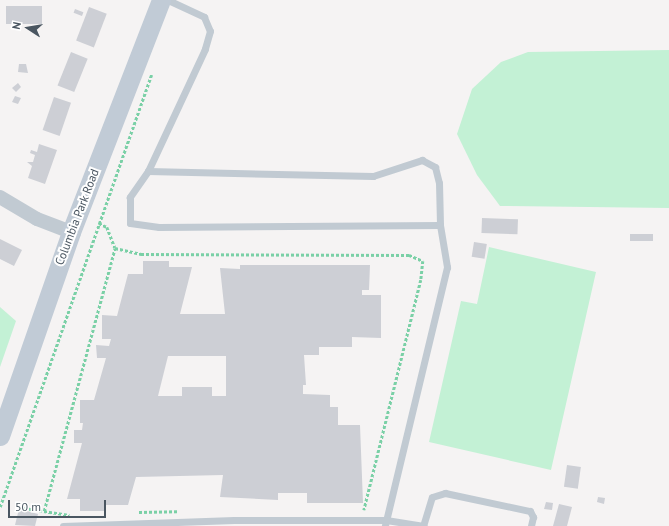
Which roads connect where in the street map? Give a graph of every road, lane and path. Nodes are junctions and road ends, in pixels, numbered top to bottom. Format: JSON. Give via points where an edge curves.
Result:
{"nodes":[{"id":1,"x":161,"y":0,"type":"edge"},
{"id":2,"x":168,"y":0,"type":"edge"},
{"id":3,"x":152,"y":69,"type":"dead end"},
{"id":4,"x":148,"y":171,"type":"junction"},
{"id":5,"x":0,"y":197,"type":"edge"},
{"id":6,"x":99,"y":223,"type":"junction"},
{"id":7,"x":440,"y":225,"type":"junction"},
{"id":8,"x":71,"y":232,"type":"junction"},
{"id":9,"x":115,"y":248,"type":"junction"},
{"id":10,"x":0,"y":436,"type":"edge"},
{"id":11,"x":0,"y":507,"type":"edge"},
{"id":12,"x":24,"y":508,"type":"dead end"},
{"id":13,"x":44,"y":511,"type":"junction"},
{"id":14,"x":183,"y":511,"type":"dead end"},
{"id":15,"x":137,"y":512,"type":"dead end"},
{"id":16,"x":361,"y":513,"type":"dead end"},
{"id":17,"x":75,"y":516,"type":"dead end"},
{"id":18,"x":251,"y":523,"type":"edge"},
{"id":19,"x":385,"y":523,"type":"edge"},
{"id":20,"x":63,"y":526,"type":"edge"},
{"id":21,"x":115,"y":526,"type":"edge"},
{"id":22,"x":424,"y":526,"type":"edge"},
{"id":23,"x":531,"y":526,"type":"edge"}],
"edges":[{"from":1,"to":8,"type":"street","name":"Columbia Park Road"},
{"from":2,"to":4,"type":"lane","via":[[204,17],[210,31],[206,49]]},
{"from":3,"to":6,"type":"path"},
{"from":4,"to":7,"type":"lane","via":[[373,176],[422,160],[435,167],[439,183]]},
{"from":4,"to":7,"type":"lane","via":[[130,197],[130,223],[159,227]]},
{"from":5,"to":8,"type":"street","via":[[30,215]]},
{"from":6,"to":9,"type":"path","via":[[107,228]]},
{"from":6,"to":11,"type":"path"},
{"from":7,"to":19,"type":"lane","via":[[446,267]]},
{"from":8,"to":10,"type":"street","name":"Columbia Park Road"},
{"from":9,"to":13,"type":"path"},
{"from":9,"to":16,"type":"path","via":[[141,254],[409,255],[423,261],[421,280],[366,509]]},
{"from":12,"to":13,"type":"path"},
{"from":13,"to":17,"type":"path"},
{"from":14,"to":15,"type":"path"},
{"from":18,"to":19,"type":"lane"},
{"from":18,"to":21,"type":"lane"},
{"from":19,"to":22,"type":"lane"},
{"from":20,"to":21,"type":"lane"},
{"from":22,"to":23,"type":"lane","via":[[432,497],[445,493],[530,511],[533,517]]}]}
